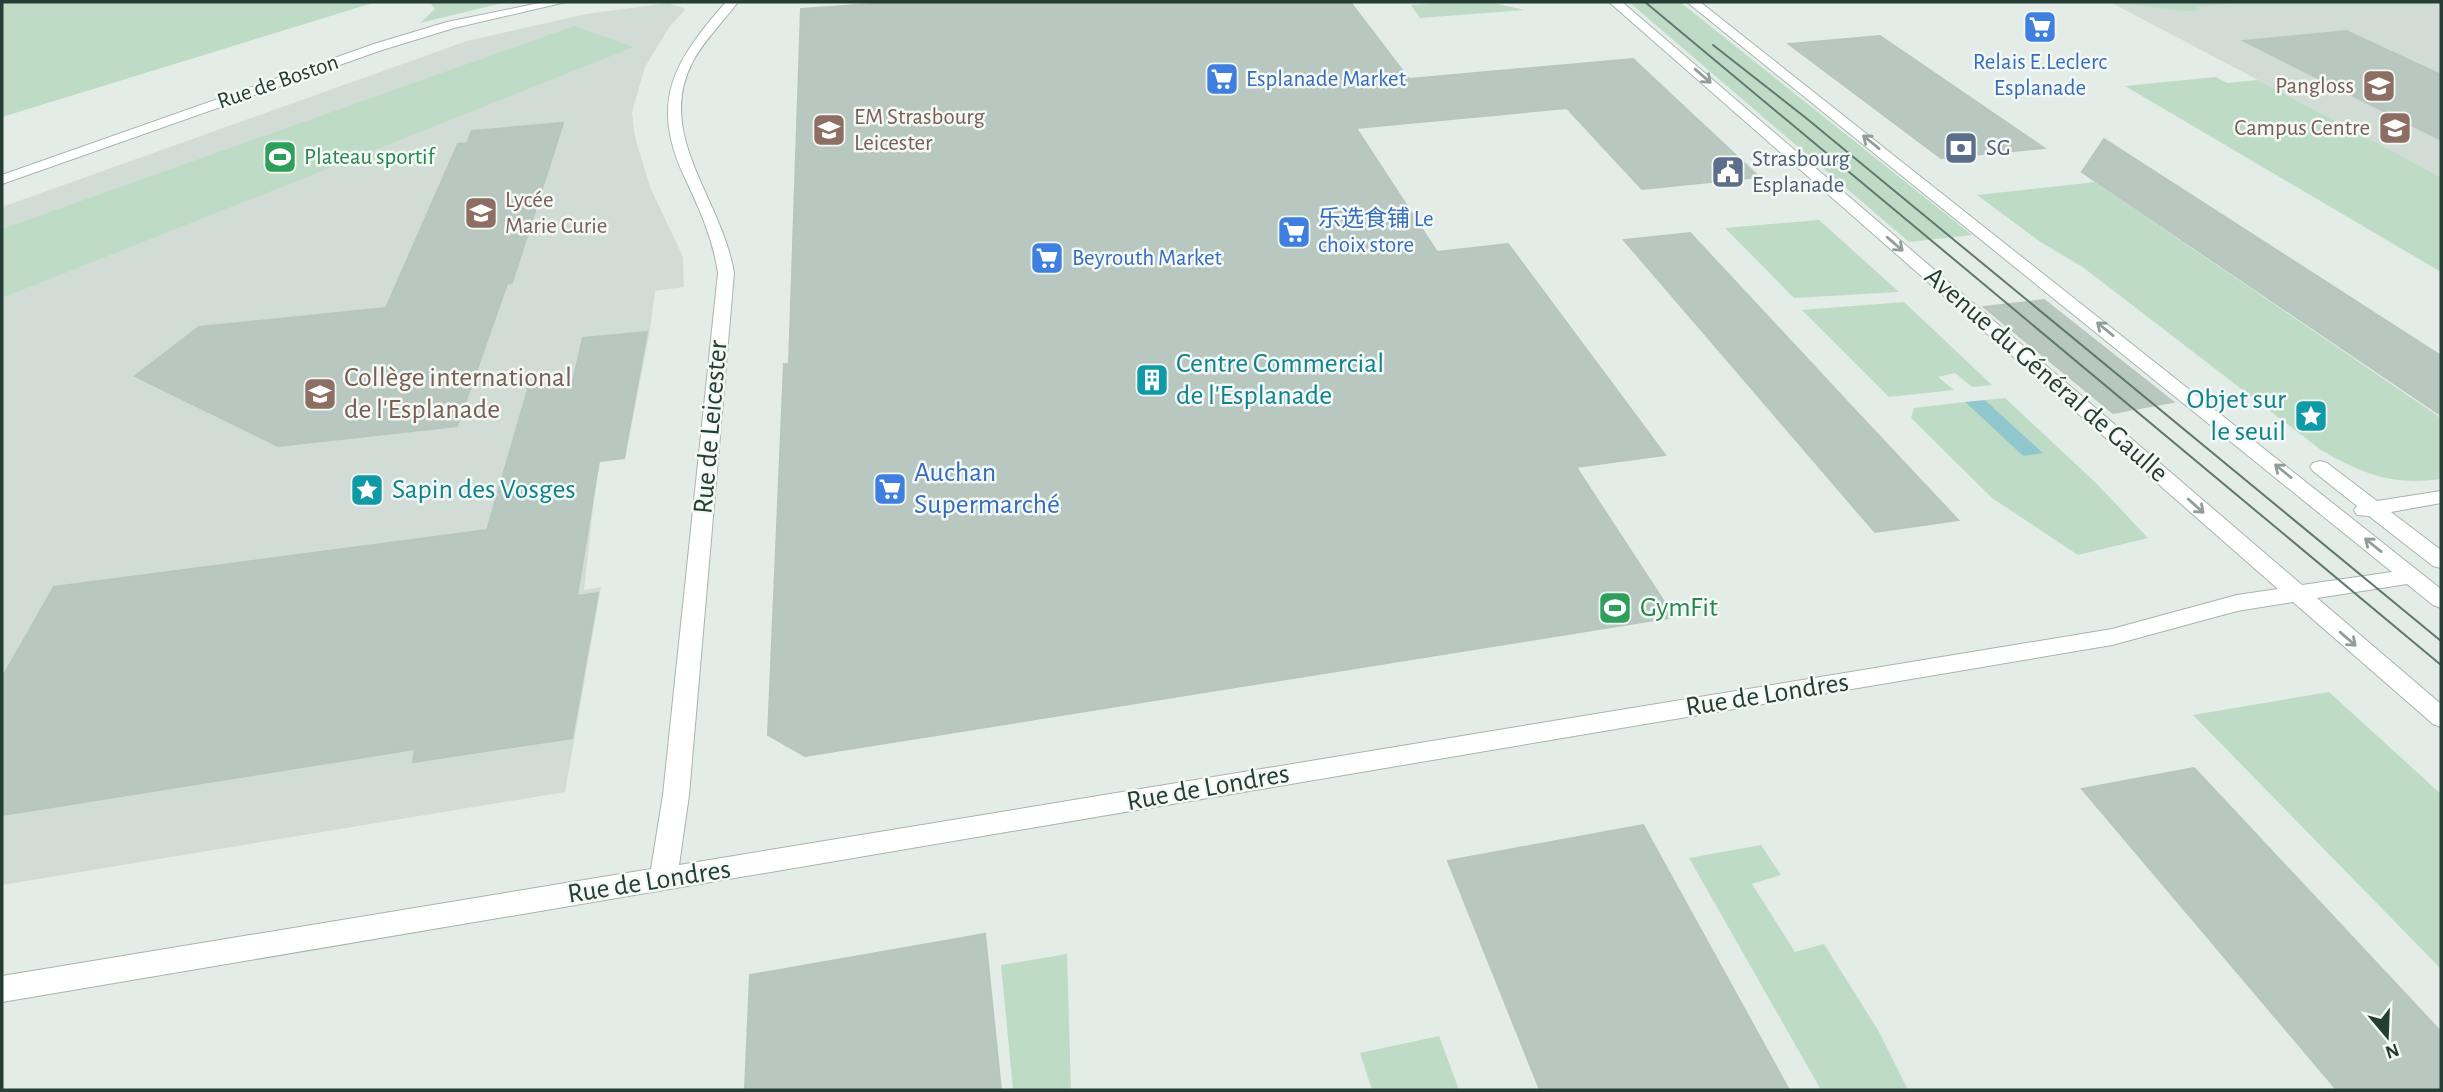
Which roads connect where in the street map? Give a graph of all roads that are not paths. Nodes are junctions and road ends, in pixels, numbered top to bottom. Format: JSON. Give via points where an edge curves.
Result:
{"nodes":[{"id":1,"x":559,"y":2,"type":"edge"},
{"id":2,"x":732,"y":2,"type":"edge"},
{"id":3,"x":1615,"y":2,"type":"edge"},
{"id":4,"x":1704,"y":6,"type":"edge"},
{"id":5,"x":2,"y":180,"type":"edge"},
{"id":6,"x":2320,"y":467,"type":"dead end"},
{"id":7,"x":2441,"y":497,"type":"edge"},
{"id":8,"x":2373,"y":508,"type":"junction"},
{"id":9,"x":2335,"y":514,"type":"junction"},
{"id":10,"x":2441,"y":561,"type":"edge"},
{"id":11,"x":2412,"y":576,"type":"junction"},
{"id":12,"x":2297,"y":594,"type":"junction"},
{"id":13,"x":2441,"y":600,"type":"edge"},
{"id":14,"x":2441,"y":718,"type":"edge"},
{"id":15,"x":663,"y":880,"type":"junction"},
{"id":16,"x":2,"y":989,"type":"edge"}],
"edges":[{"from":1,"to":5,"type":"street","name":"Rue de Boston","via":[[378,47]]},
{"from":2,"to":15,"type":"street","name":"Rue de Leicester","via":[[689,54],[673,100],[672,125],[678,148],[719,232],[726,273],[676,794]]},
{"from":3,"to":12,"type":"street","name":"Avenue du Général de Gaulle","one_way":true},
{"from":9,"to":4,"type":"street","one_way":true},
{"from":6,"to":8,"type":"street"},
{"from":7,"to":8,"type":"street"},
{"from":8,"to":9,"type":"street"},
{"from":8,"to":10,"type":"street"},
{"from":11,"to":9,"type":"street","one_way":true},
{"from":11,"to":12,"type":"street","name":"Rue de Londres"},
{"from":11,"to":13,"type":"street"},
{"from":12,"to":14,"type":"street","name":"Avenue du Général de Gaulle","one_way":true},
{"from":12,"to":15,"type":"street","name":"Rue de Londres","via":[[2237,603],[2112,637]]},
{"from":15,"to":16,"type":"street","name":"Rue de Londres"}]}
